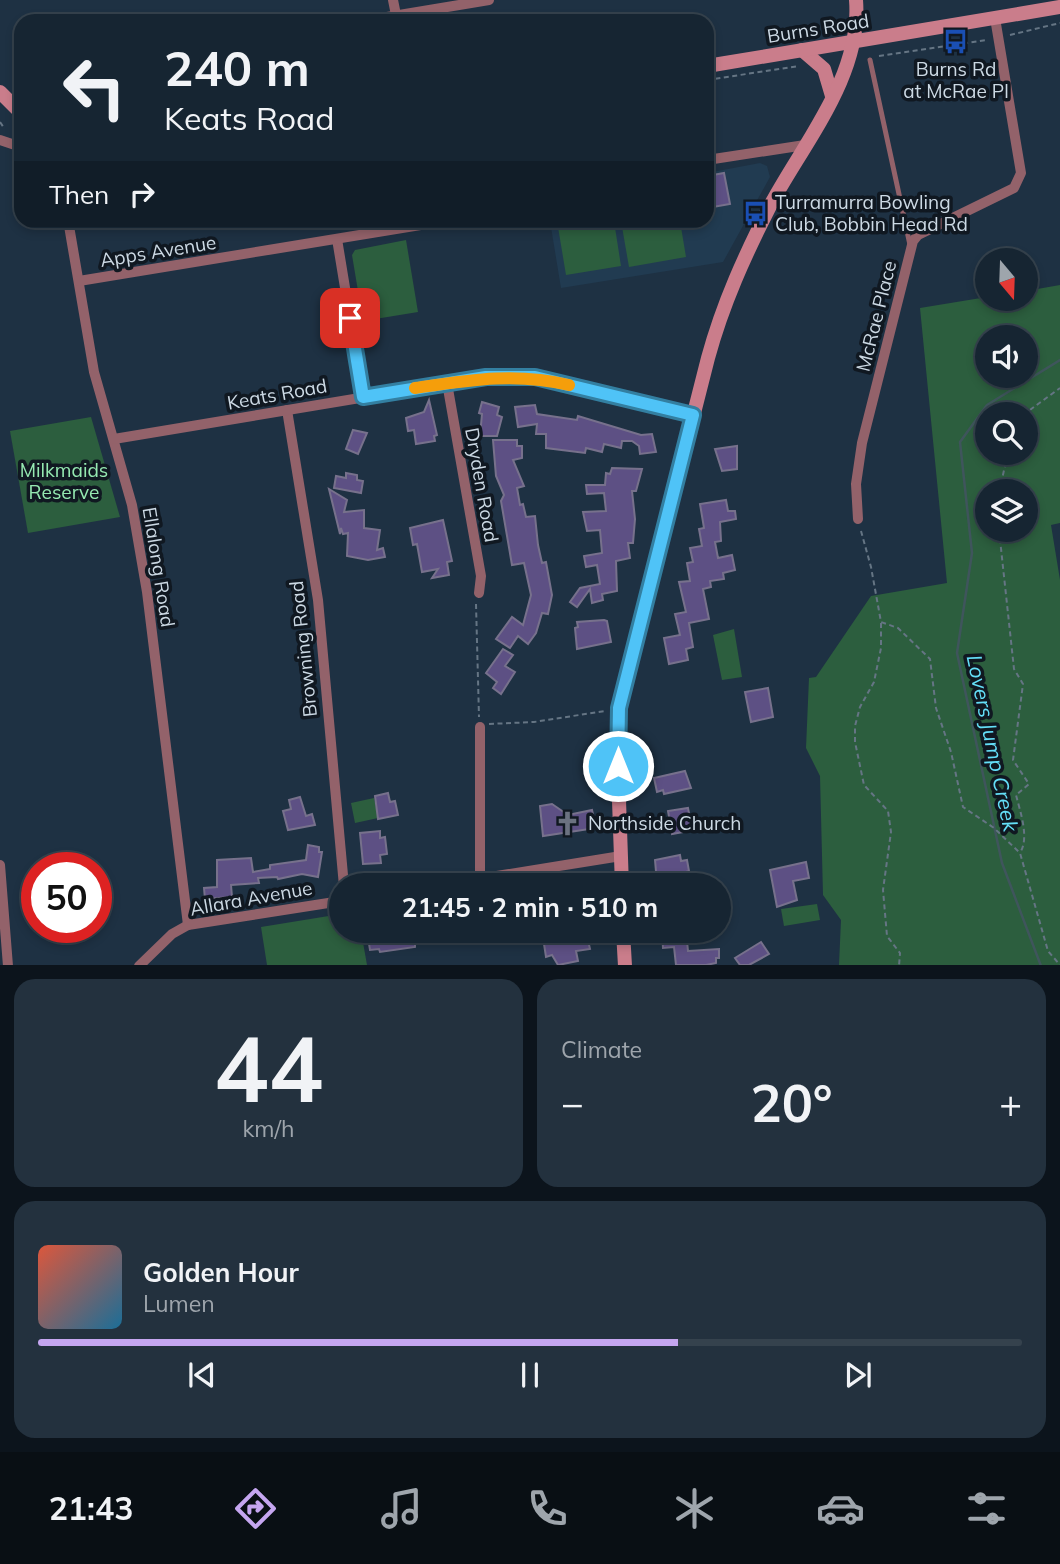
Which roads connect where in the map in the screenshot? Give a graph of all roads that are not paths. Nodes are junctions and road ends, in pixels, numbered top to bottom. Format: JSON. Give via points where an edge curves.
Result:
{"nodes":[{"id":1,"x":489,"y":0,"type":"edge"},
{"id":2,"x":856,"y":0,"type":"edge"},
{"id":3,"x":1060,"y":7,"type":"edge"},
{"id":4,"x":402,"y":14,"type":"edge"},
{"id":5,"x":995,"y":18,"type":"junction"},
{"id":6,"x":854,"y":41,"type":"junction"},
{"id":7,"x":802,"y":50,"type":"junction"},
{"id":8,"x":870,"y":60,"type":"road end"},
{"id":9,"x":714,"y":65,"type":"edge"},
{"id":10,"x":832,"y":96,"type":"junction"},
{"id":11,"x":805,"y":145,"type":"junction"},
{"id":12,"x":714,"y":159,"type":"edge"},
{"id":13,"x":69,"y":228,"type":"edge"},
{"id":14,"x":403,"y":228,"type":"edge"},
{"id":15,"x":337,"y":239,"type":"junction"},
{"id":16,"x":911,"y":248,"type":"junction"},
{"id":17,"x":79,"y":281,"type":"junction"},
{"id":18,"x":447,"y":383,"type":"junction"},
{"id":19,"x":363,"y":397,"type":"junction"},
{"id":20,"x":286,"y":410,"type":"junction"},
{"id":21,"x":693,"y":415,"type":"junction"},
{"id":22,"x":114,"y":439,"type":"junction"},
{"id":23,"x":858,"y":519,"type":"road end"},
{"id":24,"x":479,"y":593,"type":"road end"},
{"id":25,"x":480,"y":727,"type":"road end"},
{"id":26,"x":621,"y":856,"type":"junction"},
{"id":27,"x":0,"y":865,"type":"edge"},
{"id":28,"x":343,"y":873,"type":"edge"},
{"id":29,"x":480,"y":873,"type":"edge"},
{"id":30,"x":512,"y":873,"type":"edge"},
{"id":31,"x":622,"y":873,"type":"edge"},
{"id":32,"x":329,"y":903,"type":"edge"},
{"id":33,"x":188,"y":925,"type":"junction"},
{"id":34,"x":624,"y":943,"type":"edge"},
{"id":35,"x":8,"y":965,"type":"edge"},
{"id":36,"x":139,"y":965,"type":"edge"},
{"id":37,"x":625,"y":965,"type":"edge"}],
"edges":[{"from":1,"to":4,"type":"street"},
{"from":2,"to":6,"type":"main road"},
{"from":3,"to":5,"type":"main road","name":"Burns Road"},
{"from":5,"to":6,"type":"main road","name":"Burns Road"},
{"from":5,"to":16,"type":"street","name":"McRae Place","via":[[1019,181],[1014,188],[918,235]]},
{"from":6,"to":7,"type":"main road","name":"Burns Road"},
{"from":6,"to":10,"type":"main road","via":[[849,64]]},
{"from":7,"to":9,"type":"main road","name":"Burns Road"},
{"from":7,"to":10,"type":"main road","via":[[824,69]]},
{"from":8,"to":16,"type":"lane"},
{"from":10,"to":11,"type":"main road"},
{"from":11,"to":12,"type":"street"},
{"from":11,"to":21,"type":"main road","via":[[727,293]]},
{"from":13,"to":17,"type":"street","name":"Ellalong Road"},
{"from":14,"to":15,"type":"street","name":"Apps Avenue"},
{"from":15,"to":17,"type":"street","name":"Apps Avenue"},
{"from":15,"to":19,"type":"street"},
{"from":16,"to":23,"type":"street","name":"McRae Place","via":[[862,443],[856,484]]},
{"from":17,"to":22,"type":"street","name":"Ellalong Road","via":[[94,372]]},
{"from":18,"to":19,"type":"street","name":"Keats Road"},
{"from":18,"to":21,"type":"street","name":"Keats Road","via":[[535,377]]},
{"from":18,"to":24,"type":"street","name":"Dryden Road","via":[[481,576]]},
{"from":19,"to":20,"type":"street","name":"Keats Road"},
{"from":20,"to":22,"type":"street","name":"Keats Road"},
{"from":20,"to":28,"type":"street","name":"Browning Road","via":[[318,600]]},
{"from":21,"to":26,"type":"main road","via":[[619,708]]},
{"from":22,"to":33,"type":"street","name":"Ellalong Road","via":[[148,592]]},
{"from":25,"to":29,"type":"street"},
{"from":26,"to":30,"type":"street"},
{"from":26,"to":31,"type":"main road"},
{"from":27,"to":35,"type":"street"},
{"from":32,"to":33,"type":"street","name":"Allara Avenue"},
{"from":33,"to":36,"type":"street","name":"Allara Avenue"},
{"from":34,"to":37,"type":"main road"}]}
